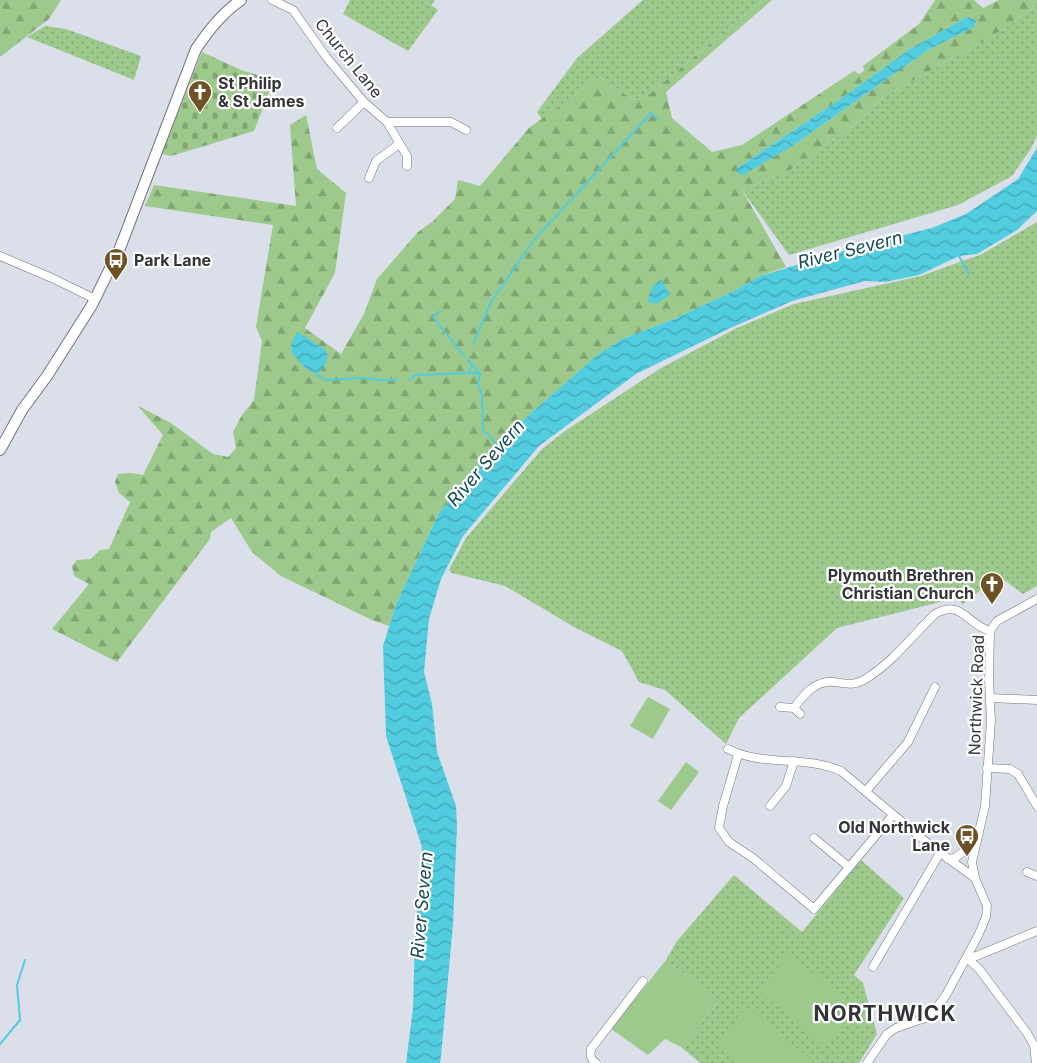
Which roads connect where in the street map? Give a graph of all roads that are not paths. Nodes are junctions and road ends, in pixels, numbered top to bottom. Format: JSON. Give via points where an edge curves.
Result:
{"nodes":[{"id":1,"x":241,"y":0,"type":"edge"},
{"id":2,"x":272,"y":0,"type":"edge"},
{"id":3,"x":294,"y":0,"type":"edge"},
{"id":4,"x":293,"y":10,"type":"junction"},
{"id":5,"x":364,"y":102,"type":"junction"},
{"id":6,"x":387,"y":122,"type":"junction"},
{"id":7,"x":337,"y":128,"type":"dead end"},
{"id":8,"x":466,"y":130,"type":"dead end"},
{"id":9,"x":400,"y":144,"type":"junction"},
{"id":10,"x":406,"y":166,"type":"dead end"},
{"id":11,"x":369,"y":178,"type":"dead end"},
{"id":12,"x":0,"y":256,"type":"edge"},
{"id":13,"x":95,"y":299,"type":"junction"},
{"id":14,"x":0,"y":450,"type":"edge"},
{"id":15,"x":1037,"y":599,"type":"edge"},
{"id":16,"x":990,"y":631,"type":"junction"},
{"id":17,"x":935,"y":687,"type":"dead end"},
{"id":18,"x":991,"y":698,"type":"junction"},
{"id":19,"x":1037,"y":700,"type":"edge"},
{"id":20,"x":780,"y":708,"type":"dead end"},
{"id":21,"x":794,"y":708,"type":"junction"},
{"id":22,"x":800,"y":714,"type":"dead end"},
{"id":23,"x":728,"y":749,"type":"dead end"},
{"id":24,"x":738,"y":754,"type":"junction"},
{"id":25,"x":794,"y":761,"type":"junction"},
{"id":26,"x":987,"y":768,"type":"junction"},
{"id":27,"x":866,"y":791,"type":"junction"},
{"id":28,"x":770,"y":806,"type":"dead end"},
{"id":29,"x":1037,"y":806,"type":"edge"},
{"id":30,"x":893,"y":815,"type":"junction"},
{"id":31,"x":814,"y":838,"type":"dead end"},
{"id":32,"x":977,"y":841,"type":"junction"},
{"id":33,"x":940,"y":853,"type":"junction"},
{"id":34,"x":948,"y":859,"type":"junction"},
{"id":35,"x":849,"y":867,"type":"junction"},
{"id":36,"x":1027,"y":872,"type":"dead end"},
{"id":37,"x":1037,"y":876,"type":"edge"},
{"id":38,"x":975,"y":878,"type":"junction"},
{"id":39,"x":1037,"y":931,"type":"edge"},
{"id":40,"x":968,"y":959,"type":"junction"},
{"id":41,"x":873,"y":968,"type":"dead end"},
{"id":42,"x":644,"y":981,"type":"dead end"},
{"id":43,"x":596,"y":1063,"type":"edge"},
{"id":44,"x":866,"y":1063,"type":"edge"},
{"id":45,"x":1036,"y":1063,"type":"edge"}],
"edges":[{"from":1,"to":13,"type":"main road","via":[[212,25],[196,49],[120,248]]},
{"from":2,"to":4,"type":"street","name":"Church Lane"},
{"from":3,"to":4,"type":"street"},
{"from":4,"to":5,"type":"street","name":"Church Lane"},
{"from":5,"to":6,"type":"street","name":"Church Lane"},
{"from":5,"to":7,"type":"street"},
{"from":6,"to":8,"type":"street","via":[[451,122]]},
{"from":6,"to":9,"type":"street","name":"Church Lane"},
{"from":9,"to":10,"type":"street","name":"Church Lane","via":[[407,156]]},
{"from":9,"to":11,"type":"street","via":[[376,161]]},
{"from":12,"to":13,"type":"street"},
{"from":13,"to":14,"type":"main road","via":[[22,410]]},
{"from":15,"to":16,"type":"street","name":"Northwick Road","via":[[998,621]]},
{"from":16,"to":18,"type":"street","name":"Northwick Road"},
{"from":16,"to":21,"type":"street","via":[[976,626],[956,609],[942,610],[866,679],[855,684],[818,684],[802,696]]},
{"from":17,"to":27,"type":"street","via":[[908,742]]},
{"from":18,"to":19,"type":"street"},
{"from":18,"to":26,"type":"street","name":"Northwick Road"},
{"from":20,"to":21,"type":"street"},
{"from":21,"to":22,"type":"street"},
{"from":23,"to":24,"type":"street"},
{"from":24,"to":25,"type":"street"},
{"from":24,"to":35,"type":"street","via":[[719,828],[729,842],[814,909]]},
{"from":25,"to":27,"type":"street","via":[[829,765],[842,771]]},
{"from":25,"to":28,"type":"street","via":[[786,786]]},
{"from":26,"to":29,"type":"street","via":[[1010,769],[1018,774]]},
{"from":26,"to":32,"type":"street","name":"Northwick Road","via":[[985,806]]},
{"from":27,"to":30,"type":"street"},
{"from":30,"to":33,"type":"street"},
{"from":30,"to":35,"type":"street"},
{"from":31,"to":35,"type":"street"},
{"from":32,"to":34,"type":"street","via":[[955,858]]},
{"from":32,"to":38,"type":"street","name":"Northwick Road","via":[[972,862]]},
{"from":33,"to":34,"type":"street"},
{"from":33,"to":41,"type":"street"},
{"from":34,"to":38,"type":"street"},
{"from":36,"to":37,"type":"street"},
{"from":38,"to":40,"type":"street","name":"Northwick Road","via":[[986,906],[986,917]]},
{"from":39,"to":40,"type":"street"},
{"from":40,"to":44,"type":"street","name":"Northwick Road","via":[[934,1011],[887,1034]]},
{"from":40,"to":45,"type":"street","via":[[1026,1033],[1034,1046]]},
{"from":42,"to":43,"type":"street","via":[[591,1049],[592,1061]]}]}
